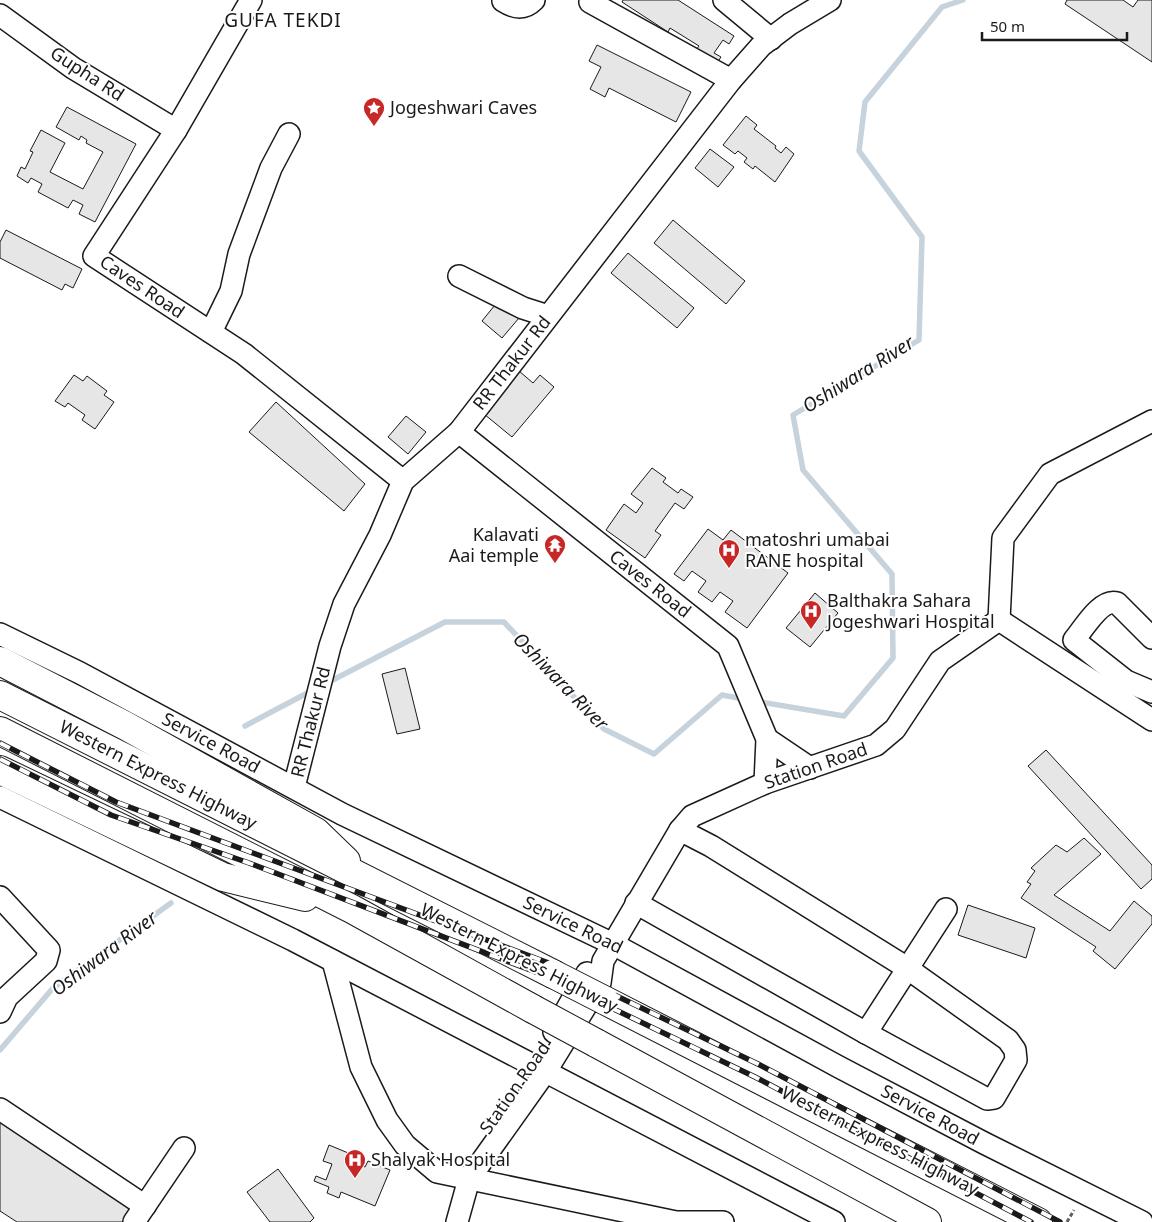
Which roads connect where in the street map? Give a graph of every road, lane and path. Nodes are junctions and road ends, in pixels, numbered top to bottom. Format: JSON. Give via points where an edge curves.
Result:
{"nodes":[{"id":1,"x":250,"y":0,"type":"edge"},
{"id":2,"x":534,"y":0,"type":"edge"},
{"id":3,"x":724,"y":0,"type":"edge"},
{"id":4,"x":830,"y":0,"type":"edge"},
{"id":5,"x":503,"y":1,"type":"edge"},
{"id":6,"x":590,"y":2,"type":"dead end"},
{"id":7,"x":0,"y":15,"type":"edge"},
{"id":8,"x":770,"y":39,"type":"junction"},
{"id":9,"x":731,"y":80,"type":"junction"},
{"id":10,"x":176,"y":130,"type":"junction"},
{"id":11,"x":289,"y":134,"type":"dead end"},
{"id":12,"x":459,"y":276,"type":"dead end"},
{"id":13,"x":548,"y":316,"type":"junction"},
{"id":14,"x":211,"y":332,"type":"junction"},
{"id":15,"x":1152,"y":420,"type":"edge"},
{"id":16,"x":459,"y":432,"type":"junction"},
{"id":17,"x":404,"y":481,"type":"junction"},
{"id":18,"x":999,"y":620,"type":"junction"},
{"id":19,"x":0,"y":634,"type":"edge"},
{"id":20,"x":1152,"y":638,"type":"edge"},
{"id":21,"x":1074,"y":640,"type":"junction"},
{"id":22,"x":1059,"y":659,"type":"junction"},
{"id":23,"x":0,"y":661,"type":"edge"},
{"id":24,"x":1152,"y":693,"type":"edge"},
{"id":25,"x":2,"y":695,"type":"edge"},
{"id":26,"x":1148,"y":718,"type":"edge"},
{"id":27,"x":0,"y":732,"type":"edge"},
{"id":28,"x":767,"y":739,"type":"junction"},
{"id":29,"x":810,"y":768,"type":"junction"},
{"id":30,"x":0,"y":770,"type":"edge"},
{"id":31,"x":765,"y":783,"type":"junction"},
{"id":32,"x":294,"y":787,"type":"junction"},
{"id":33,"x":0,"y":797,"type":"edge"},
{"id":34,"x":680,"y":830,"type":"junction"},
{"id":35,"x":366,"y":881,"type":"junction"},
{"id":36,"x":0,"y":897,"type":"edge"},
{"id":37,"x":636,"y":903,"type":"junction"},
{"id":38,"x":352,"y":909,"type":"junction"},
{"id":39,"x":946,"y":909,"type":"dead end"},
{"id":40,"x":608,"y":952,"type":"junction"},
{"id":41,"x":334,"y":962,"type":"junction"},
{"id":42,"x":908,"y":969,"type":"junction"},
{"id":43,"x":0,"y":1012,"type":"edge"},
{"id":44,"x":866,"y":1033,"type":"junction"},
{"id":45,"x":540,"y":1068,"type":"junction"},
{"id":46,"x":0,"y":1109,"type":"edge"},
{"id":47,"x":184,"y":1148,"type":"dead end"},
{"id":48,"x":461,"y":1177,"type":"junction"},
{"id":49,"x":140,"y":1214,"type":"edge"},
{"id":50,"x":629,"y":1218,"type":"edge"},
{"id":51,"x":442,"y":1222,"type":"edge"},
{"id":52,"x":457,"y":1222,"type":"edge"},
{"id":53,"x":723,"y":1222,"type":"edge"},
{"id":54,"x":834,"y":1222,"type":"edge"},
{"id":55,"x":927,"y":1222,"type":"edge"},
{"id":56,"x":1038,"y":1222,"type":"edge"},
{"id":57,"x":1142,"y":1222,"type":"edge"}],
"edges":[{"from":1,"to":10,"type":"street","name":"Caves Road"},
{"from":2,"to":5,"type":"street","via":[[528,6],[514,8]]},
{"from":3,"to":8,"type":"street"},
{"from":4,"to":8,"type":"street","name":"RR Thakur Rd"},
{"from":6,"to":9,"type":"street"},
{"from":7,"to":10,"type":"street","name":"Gupha Rd","via":[[73,68]]},
{"from":8,"to":9,"type":"street","name":"RR Thakur Rd"},
{"from":9,"to":13,"type":"street","name":"RR Thakur Rd"},
{"from":10,"to":14,"type":"street","name":"Caves Road","via":[[94,256]]},
{"from":11,"to":14,"type":"street","via":[[271,168],[240,254],[231,291]]},
{"from":12,"to":13,"type":"street","via":[[523,308]]},
{"from":13,"to":16,"type":"street","name":"RR Thakur Rd"},
{"from":14,"to":17,"type":"street","name":"Caves Road","via":[[244,354]]},
{"from":15,"to":18,"type":"street","via":[[1050,474],[1003,538]]},
{"from":16,"to":17,"type":"street","name":"RR Thakur Rd"},
{"from":16,"to":28,"type":"street","name":"Caves Road","via":[[728,646]]},
{"from":17,"to":32,"type":"street","name":"RR Thakur Rd","via":[[344,604]]},
{"from":18,"to":22,"type":"street"},
{"from":18,"to":29,"type":"street","name":"Station Road","via":[[940,661],[895,729],[876,745]]},
{"from":19,"to":32,"type":"street","name":"Service Road"},
{"from":20,"to":21,"type":"street","via":[[1117,603],[1112,602],[1104,604]]},
{"from":21,"to":22,"type":"street"},
{"from":21,"to":24,"type":"street","via":[[1126,681]]},
{"from":22,"to":26,"type":"street"},
{"from":23,"to":35,"type":"highway","via":[[126,726],[316,832]]},
{"from":24,"to":26,"type":"street"},
{"from":25,"to":35,"type":"highway","name":"Western Express Highway"},
{"from":27,"to":38,"type":"highway","name":"Western Express Highway"},
{"from":28,"to":29,"type":"street"},
{"from":28,"to":31,"type":"street","name":"Caves Road"},
{"from":29,"to":31,"type":"street","name":"Station Road"},
{"from":30,"to":38,"type":"highway","via":[[223,877]]},
{"from":31,"to":34,"type":"street","name":"Station Road","via":[[692,816]]},
{"from":32,"to":40,"type":"street","name":"Service Road"},
{"from":33,"to":41,"type":"street"},
{"from":34,"to":37,"type":"street","name":"Station Road"},
{"from":34,"to":42,"type":"street"},
{"from":35,"to":56,"type":"highway","name":"Western Express Highway","bridge":true},
{"from":36,"to":43,"type":"street","via":[[49,950],[46,961],[7,997]]},
{"from":37,"to":40,"type":"street","name":"Station Road"},
{"from":37,"to":44,"type":"street"},
{"from":38,"to":55,"type":"highway","name":"Western Express Highway","bridge":true},
{"from":39,"to":42,"type":"street"},
{"from":40,"to":45,"type":"street","name":"Station Road","via":[[587,973]]},
{"from":40,"to":57,"type":"street","name":"Service Road"},
{"from":41,"to":45,"type":"street"},
{"from":41,"to":48,"type":"street","via":[[361,1068],[386,1120],[406,1145],[437,1172]]},
{"from":42,"to":44,"type":"street"},
{"from":42,"to":44,"type":"street","via":[[1008,1040],[1015,1050],[1016,1060],[994,1098],[987,1099]]},
{"from":45,"to":48,"type":"street","name":"Station Road"},
{"from":45,"to":54,"type":"street"},
{"from":46,"to":49,"type":"street"},
{"from":47,"to":49,"type":"street"},
{"from":48,"to":50,"type":"street"},
{"from":48,"to":51,"type":"street","name":"Station Road"},
{"from":48,"to":52,"type":"street","name":"Station Road"},
{"from":50,"to":53,"type":"street"}]}
